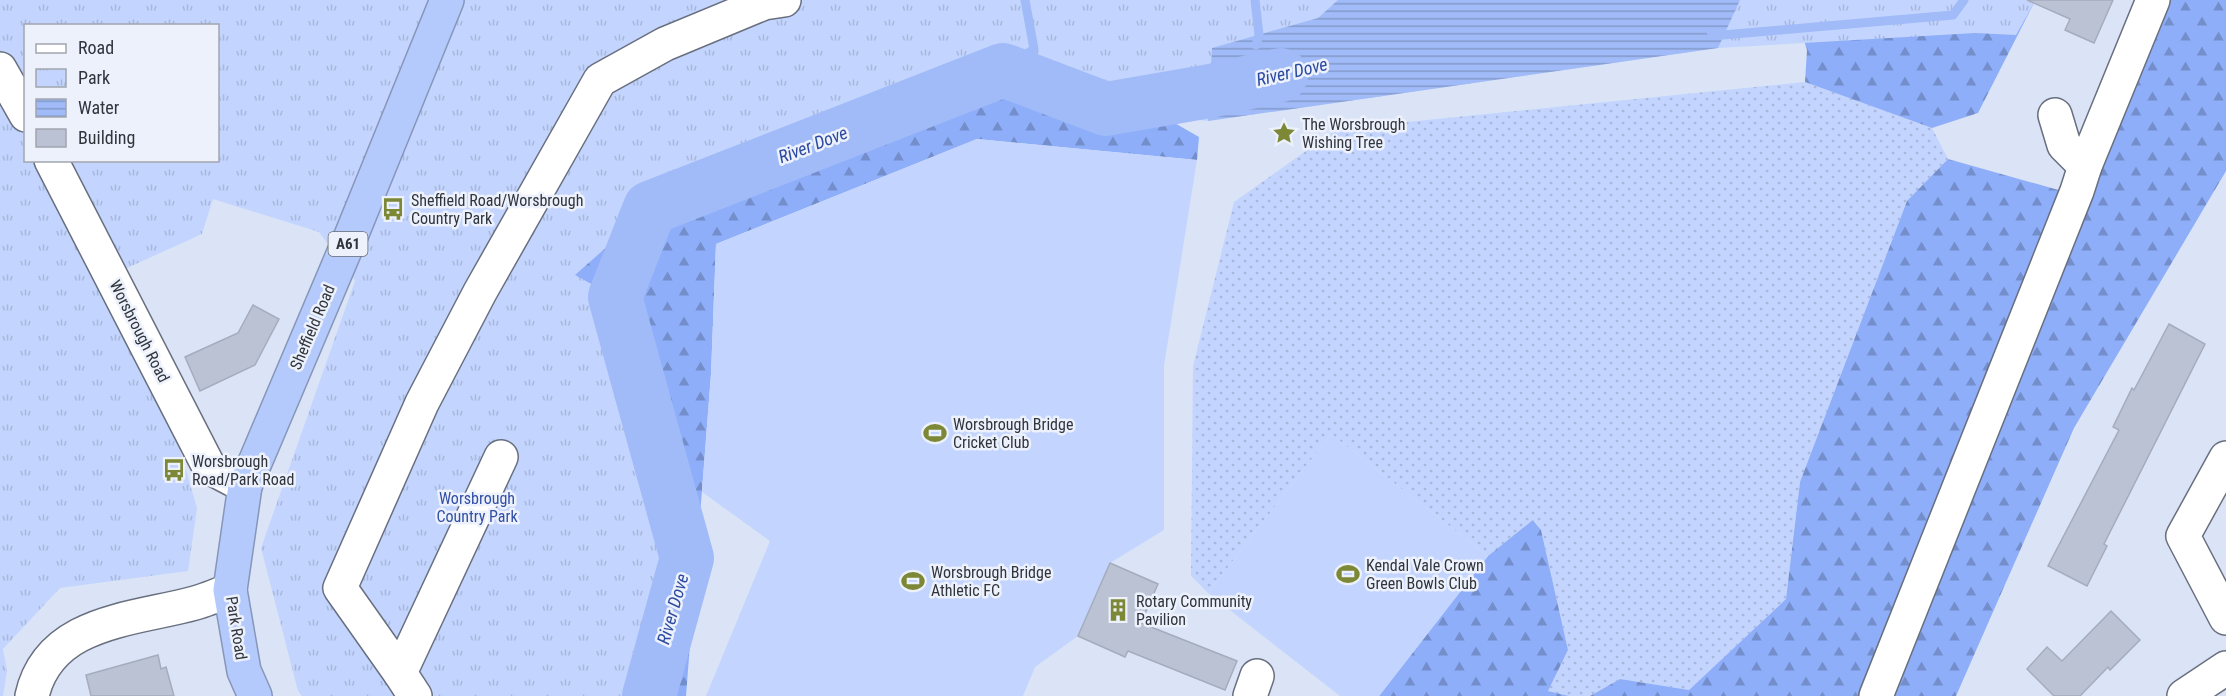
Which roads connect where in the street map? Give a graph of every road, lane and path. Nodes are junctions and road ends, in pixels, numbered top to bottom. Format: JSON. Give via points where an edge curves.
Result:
{"nodes":[{"id":1,"x":447,"y":0,"type":"edge"},
{"id":2,"x":784,"y":0,"type":"edge"},
{"id":3,"x":2153,"y":0,"type":"edge"},
{"id":4,"x":0,"y":69,"type":"edge"},
{"id":5,"x":24,"y":111,"type":"edge"},
{"id":6,"x":2055,"y":115,"type":"dead end"},
{"id":7,"x":52,"y":162,"type":"edge"},
{"id":8,"x":2085,"y":165,"type":"junction"},
{"id":9,"x":501,"y":457,"type":"dead end"},
{"id":10,"x":2226,"y":458,"type":"edge"},
{"id":11,"x":245,"y":486,"type":"junction"},
{"id":12,"x":230,"y":590,"type":"junction"},
{"id":13,"x":2226,"y":618,"type":"edge"},
{"id":14,"x":2226,"y":668,"type":"edge"},
{"id":15,"x":407,"y":685,"type":"edge"},
{"id":16,"x":32,"y":696,"type":"edge"},
{"id":17,"x":255,"y":696,"type":"edge"},
{"id":18,"x":1876,"y":696,"type":"edge"},
{"id":19,"x":2184,"y":696,"type":"edge"}],
"edges":[{"from":1,"to":11,"type":"highway","name":"Sheffield Road","number":"A61"},
{"from":2,"to":15,"type":"street","via":[[764,3],[665,44],[600,80],[531,200],[422,403],[339,588]]},
{"from":3,"to":8,"type":"street"},
{"from":4,"to":5,"type":"street"},
{"from":6,"to":8,"type":"street","via":[[2064,145]]},
{"from":7,"to":11,"type":"street","name":"Worsbrough Road","via":[[209,467]]},
{"from":8,"to":18,"type":"street"},
{"from":9,"to":15,"type":"street"},
{"from":10,"to":13,"type":"street","via":[[2183,537]]},
{"from":11,"to":12,"type":"highway","name":"Park Road","number":"A61"},
{"from":12,"to":16,"type":"street","via":[[195,603],[108,623],[70,640],[44,663]]},
{"from":12,"to":17,"type":"highway","name":"Park Road","number":"A61","via":[[244,671]]},
{"from":14,"to":19,"type":"street"}]}
